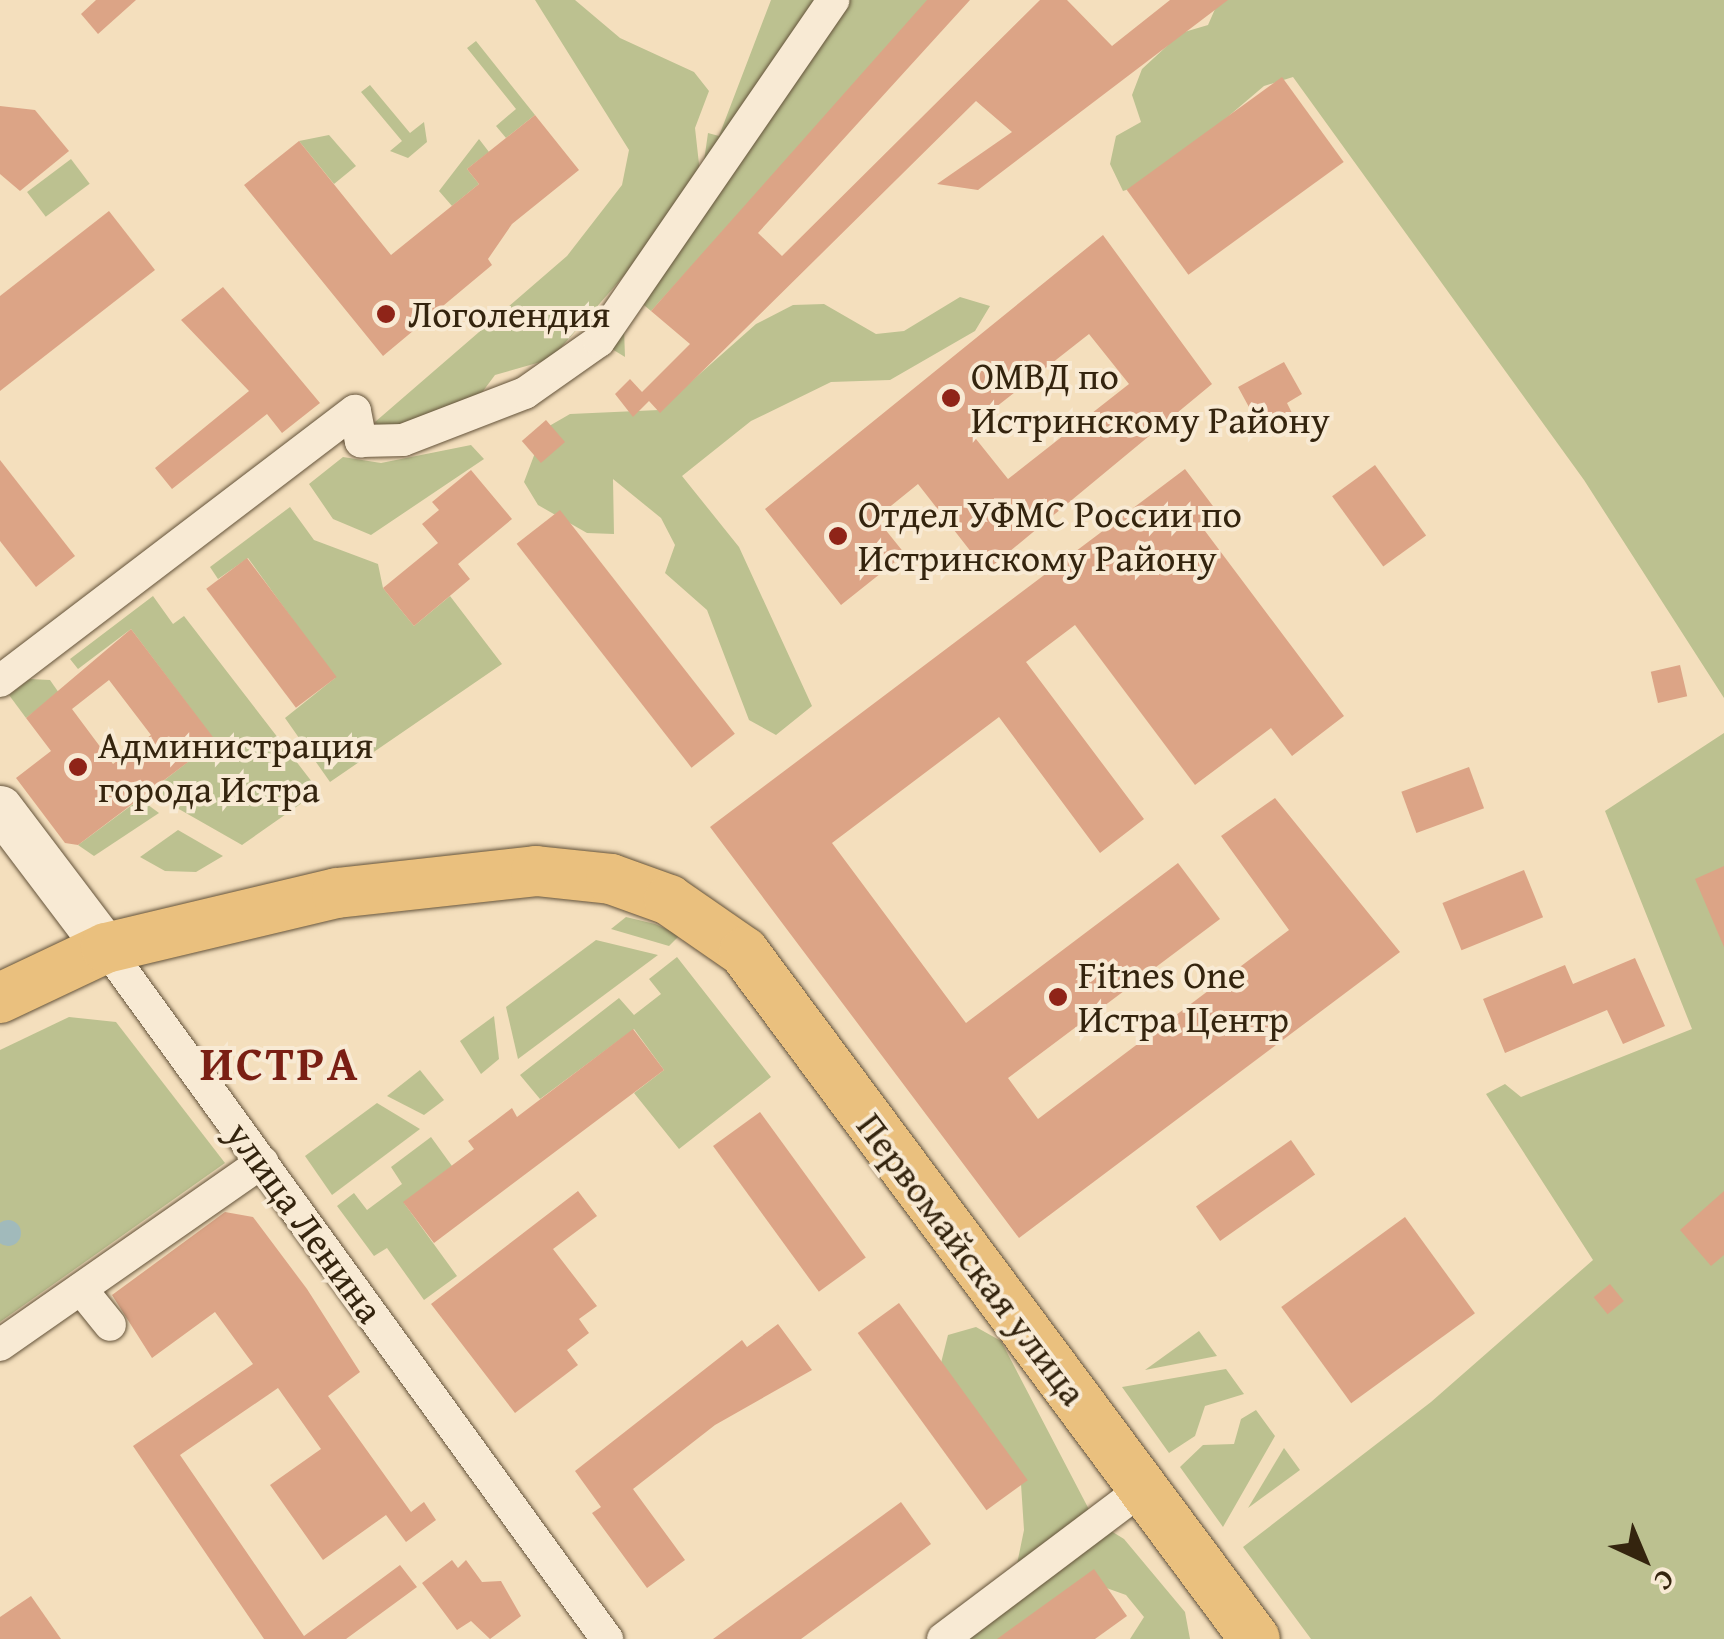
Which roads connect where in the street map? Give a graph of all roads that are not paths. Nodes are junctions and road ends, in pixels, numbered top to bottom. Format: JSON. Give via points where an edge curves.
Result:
{"nodes":[{"id":1,"x":833,"y":0,"type":"edge"},
{"id":2,"x":0,"y":681,"type":"edge"},
{"id":3,"x":0,"y":808,"type":"edge"},
{"id":4,"x":106,"y":948,"type":"junction"},
{"id":5,"x":0,"y":998,"type":"edge"},
{"id":6,"x":262,"y":1162,"type":"junction"},
{"id":7,"x":80,"y":1288,"type":"junction"},
{"id":8,"x":110,"y":1325,"type":"dead end"},
{"id":9,"x":0,"y":1345,"type":"edge"},
{"id":10,"x":1142,"y":1489,"type":"junction"},
{"id":11,"x":607,"y":1639,"type":"edge"},
{"id":12,"x":943,"y":1639,"type":"edge"},
{"id":13,"x":1255,"y":1639,"type":"edge"}],
"edges":[{"from":1,"to":2,"type":"street","via":[[599,342],[526,393],[403,440],[361,441],[354,412]]},
{"from":3,"to":4,"type":"main road","name":"улица Ленина"},
{"from":4,"to":5,"type":"main road","name":"Первомайская улица"},
{"from":4,"to":6,"type":"street","name":"улица Ленина"},
{"from":4,"to":10,"type":"main road","name":"Первомайская улица","via":[[337,892],[536,871],[611,879],[668,900],[744,952]]},
{"from":6,"to":7,"type":"street"},
{"from":6,"to":11,"type":"street","name":"улица Ленина"},
{"from":7,"to":8,"type":"street"},
{"from":7,"to":9,"type":"street"},
{"from":10,"to":12,"type":"street"},
{"from":10,"to":13,"type":"main road","name":"Первомайская улица"}]}
